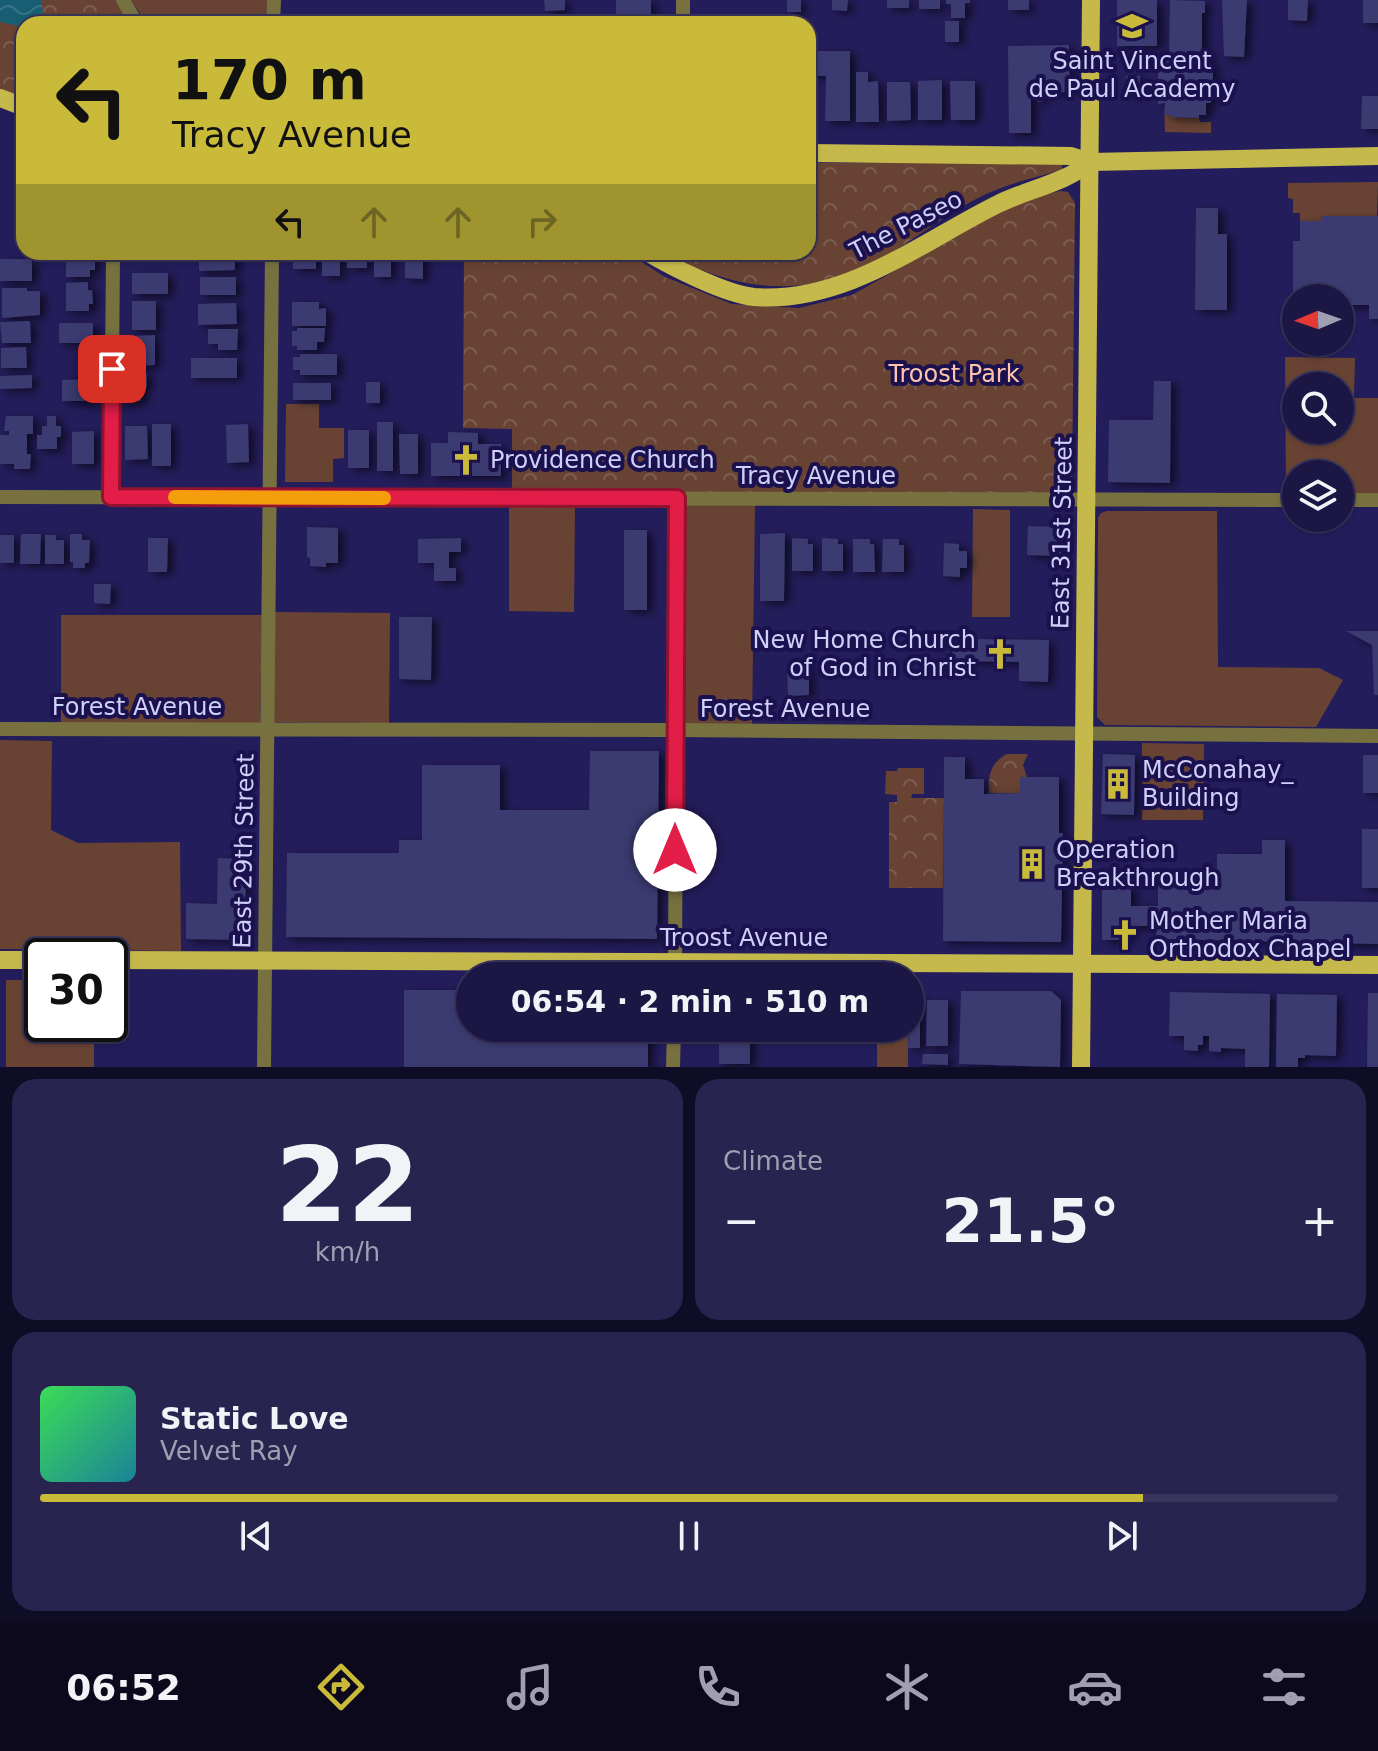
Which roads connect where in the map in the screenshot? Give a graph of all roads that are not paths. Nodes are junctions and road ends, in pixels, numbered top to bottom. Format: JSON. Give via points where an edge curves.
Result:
{"nodes":[{"id":1,"x":1091,"y":0,"type":"edge"},
{"id":2,"x":816,"y":153,"type":"edge"},
{"id":3,"x":1378,"y":156,"type":"edge"},
{"id":4,"x":1090,"y":162,"type":"junction"},
{"id":5,"x":113,"y":260,"type":"edge"},
{"id":6,"x":272,"y":260,"type":"edge"},
{"id":7,"x":660,"y":260,"type":"edge"},
{"id":8,"x":0,"y":497,"type":"edge"},
{"id":9,"x":111,"y":497,"type":"junction"},
{"id":10,"x":269,"y":497,"type":"junction"},
{"id":11,"x":677,"y":498,"type":"junction"},
{"id":12,"x":1086,"y":499,"type":"junction"},
{"id":13,"x":1282,"y":500,"type":"edge"},
{"id":14,"x":1354,"y":500,"type":"edge"},
{"id":15,"x":1378,"y":500,"type":"edge"},
{"id":16,"x":0,"y":729,"type":"edge"},
{"id":17,"x":267,"y":729,"type":"junction"},
{"id":18,"x":675,"y":730,"type":"junction"},
{"id":19,"x":1084,"y":733,"type":"junction"},
{"id":20,"x":1378,"y":736,"type":"edge"},
{"id":21,"x":0,"y":960,"type":"edge"},
{"id":22,"x":24,"y":960,"type":"edge"},
{"id":23,"x":128,"y":960,"type":"edge"},
{"id":24,"x":265,"y":961,"type":"junction"},
{"id":25,"x":675,"y":962,"type":"edge"},
{"id":26,"x":1082,"y":962,"type":"junction"},
{"id":27,"x":456,"y":965,"type":"edge"},
{"id":28,"x":924,"y":965,"type":"edge"},
{"id":29,"x":1378,"y":965,"type":"edge"},
{"id":30,"x":674,"y":1042,"type":"edge"},
{"id":31,"x":264,"y":1067,"type":"edge"},
{"id":32,"x":673,"y":1067,"type":"edge"},
{"id":33,"x":1081,"y":1067,"type":"edge"}],
"edges":[{"from":1,"to":4,"type":"main road","name":"East 31st Street"},
{"from":2,"to":4,"type":"main road","name":"The Paseo","via":[[1071,156]]},
{"from":3,"to":4,"type":"main road","name":"The Paseo"},
{"from":4,"to":7,"type":"main road","name":"The Paseo","via":[[1075,175],[998,204],[883,267],[827,289],[750,297]]},
{"from":4,"to":12,"type":"main road","name":"East 31st Street"},
{"from":5,"to":9,"type":"street"},
{"from":6,"to":10,"type":"street","name":"East 29th Street"},
{"from":8,"to":9,"type":"street","name":"Tracy Avenue"},
{"from":9,"to":10,"type":"street","name":"Tracy Avenue"},
{"from":10,"to":11,"type":"street","name":"Tracy Avenue"},
{"from":10,"to":17,"type":"street","name":"East 29th Street"},
{"from":11,"to":12,"type":"street","name":"Tracy Avenue"},
{"from":11,"to":18,"type":"street"},
{"from":12,"to":13,"type":"street","name":"Tracy Avenue"},
{"from":12,"to":19,"type":"main road","name":"East 31st Street"},
{"from":14,"to":15,"type":"street"},
{"from":16,"to":17,"type":"street","name":"Forest Avenue"},
{"from":17,"to":18,"type":"street","name":"Forest Avenue"},
{"from":17,"to":24,"type":"street","name":"East 29th Street"},
{"from":18,"to":19,"type":"street","name":"Forest Avenue"},
{"from":18,"to":25,"type":"street"},
{"from":19,"to":20,"type":"street","name":"Forest Avenue"},
{"from":19,"to":26,"type":"main road","name":"East 31st Street"},
{"from":21,"to":22,"type":"main road"},
{"from":23,"to":24,"type":"main road","name":"Troost Avenue"},
{"from":24,"to":27,"type":"main road","name":"Troost Avenue"},
{"from":24,"to":31,"type":"street","name":"East 29th Street"},
{"from":26,"to":28,"type":"main road","name":"Troost Avenue"},
{"from":26,"to":29,"type":"main road","name":"Troost Avenue"},
{"from":26,"to":33,"type":"main road","name":"East 31st Street"},
{"from":30,"to":32,"type":"street"}]}
